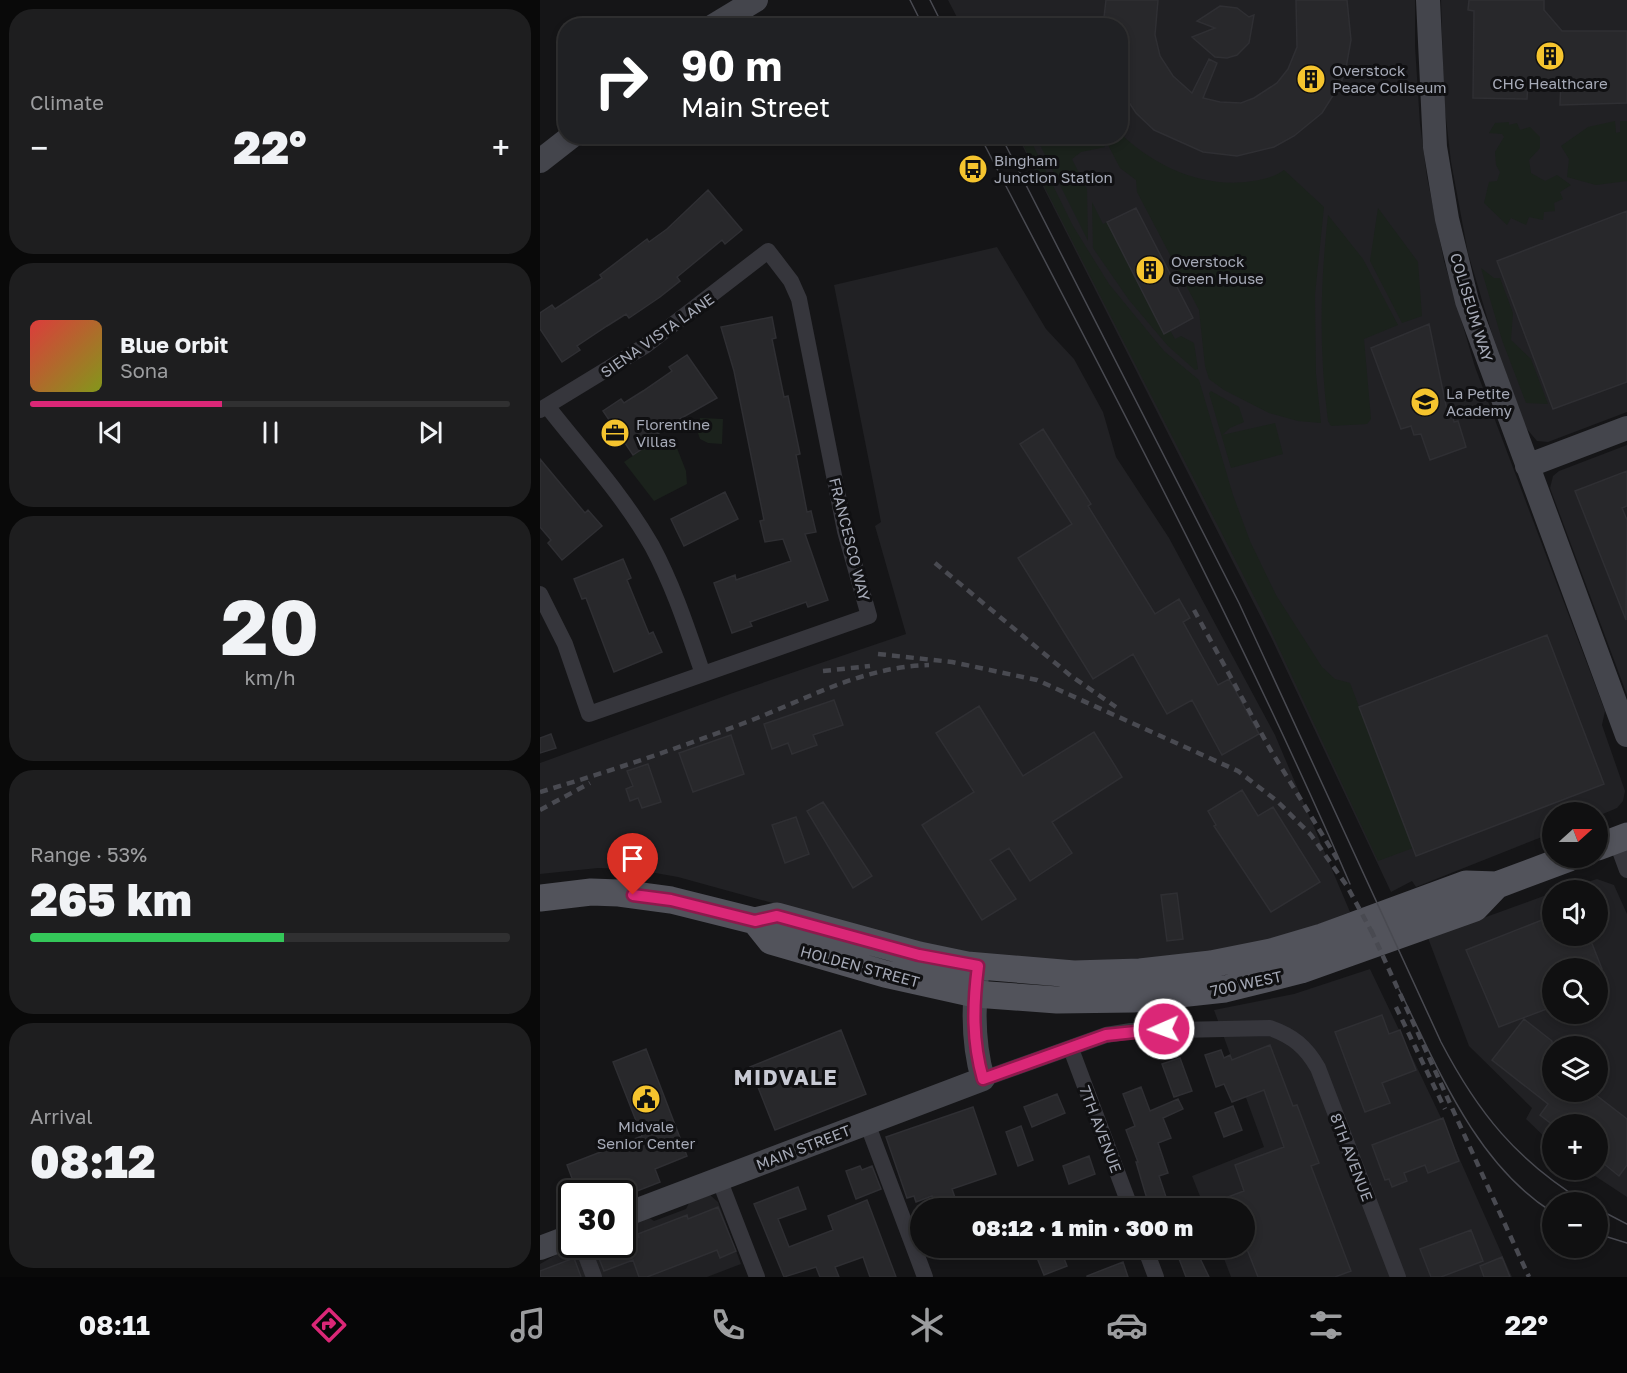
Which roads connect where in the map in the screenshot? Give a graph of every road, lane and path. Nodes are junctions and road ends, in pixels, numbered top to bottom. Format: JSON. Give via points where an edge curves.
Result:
{"nodes":[{"id":1,"x":756,"y":0,"type":"edge"},
{"id":2,"x":1428,"y":0,"type":"edge"},
{"id":3,"x":726,"y":18,"type":"edge"},
{"id":4,"x":562,"y":144,"type":"edge"},
{"id":5,"x":540,"y":161,"type":"edge"},
{"id":6,"x":768,"y":251,"type":"joint"},
{"id":7,"x":543,"y":408,"type":"edge"},
{"id":8,"x":1627,"y":428,"type":"edge"},
{"id":9,"x":1527,"y":466,"type":"junction"},
{"id":10,"x":540,"y":594,"type":"edge"},
{"id":11,"x":703,"y":674,"type":"junction"},
{"id":12,"x":1627,"y":735,"type":"edge"},
{"id":13,"x":1614,"y":841,"type":"edge"},
{"id":14,"x":1542,"y":868,"type":"edge"},
{"id":15,"x":1627,"y":870,"type":"edge"},
{"id":16,"x":1497,"y":885,"type":"junction"},
{"id":17,"x":541,"y":899,"type":"edge"},
{"id":18,"x":755,"y":921,"type":"junction"},
{"id":19,"x":978,"y":966,"type":"junction"},
{"id":20,"x":975,"y":994,"type":"junction"},
{"id":21,"x":1298,"y":1041,"type":"joint"},
{"id":22,"x":1071,"y":1049,"type":"junction"},
{"id":23,"x":983,"y":1079,"type":"junction"},
{"id":24,"x":867,"y":1123,"type":"junction"},
{"id":25,"x":719,"y":1179,"type":"junction"},
{"id":26,"x":1127,"y":1198,"type":"edge"},
{"id":27,"x":636,"y":1211,"type":"edge"},
{"id":28,"x":558,"y":1241,"type":"edge"},
{"id":29,"x":540,"y":1248,"type":"edge"},
{"id":30,"x":587,"y":1258,"type":"edge"},
{"id":31,"x":1149,"y":1258,"type":"edge"},
{"id":32,"x":594,"y":1277,"type":"edge"},
{"id":33,"x":757,"y":1277,"type":"edge"},
{"id":34,"x":925,"y":1277,"type":"edge"},
{"id":35,"x":1156,"y":1277,"type":"edge"},
{"id":36,"x":1398,"y":1277,"type":"edge"}],
"edges":[{"from":1,"to":3,"type":"street"},
{"from":2,"to":9,"type":"street","name":"COLISEUM WAY","via":[[1432,121],[1447,219],[1467,301]]},
{"from":4,"to":5,"type":"street"},
{"from":6,"to":7,"type":"street","name":"SIENA VISTA LANE","via":[[654,340]]},
{"from":6,"to":11,"type":"street","name":"FRANCESCO WAY","via":[[791,281],[799,299],[845,531],[869,616]]},
{"from":7,"to":11,"type":"street","via":[[617,493],[652,546],[680,608]]},
{"from":8,"to":9,"type":"street"},
{"from":9,"to":12,"type":"street","name":"COLISEUM WAY"},
{"from":10,"to":11,"type":"street","name":"FRANCESCO WAY","via":[[565,644],[590,714]]},
{"from":13,"to":15,"type":"street"},
{"from":14,"to":16,"type":"main road","name":"700 WEST"},
{"from":16,"to":19,"type":"main road","name":"700 WEST","via":[[1466,884],[1322,937],[1211,964],[1074,974]]},
{"from":16,"to":20,"type":"main road","name":"700 WEST","via":[[1475,908],[1328,962],[1233,987],[1098,1001]]},
{"from":17,"to":18,"type":"main road","name":"HOLDEN STREET","via":[[591,892],[647,896]]},
{"from":18,"to":19,"type":"main road","name":"HOLDEN STREET","via":[[777,916],[910,953]]},
{"from":18,"to":20,"type":"main road","name":"HOLDEN STREET","via":[[771,941],[885,974]]},
{"from":19,"to":20,"type":"street"},
{"from":20,"to":23,"type":"street","via":[[975,1040]]},
{"from":21,"to":22,"type":"street","name":"MAIN STREET","via":[[1270,1028],[1180,1029],[1106,1035]]},
{"from":21,"to":36,"type":"street","name":"8TH AVENUE","via":[[1318,1068]]},
{"from":22,"to":23,"type":"street","name":"MAIN STREET"},
{"from":22,"to":26,"type":"street","name":"7TH AVENUE"},
{"from":23,"to":24,"type":"street","name":"MAIN STREET"},
{"from":24,"to":25,"type":"street","name":"MAIN STREET"},
{"from":24,"to":34,"type":"street"},
{"from":25,"to":27,"type":"street","name":"MAIN STREET"},
{"from":25,"to":33,"type":"street"},
{"from":28,"to":29,"type":"street"},
{"from":30,"to":32,"type":"street"},
{"from":31,"to":35,"type":"street"}]}
